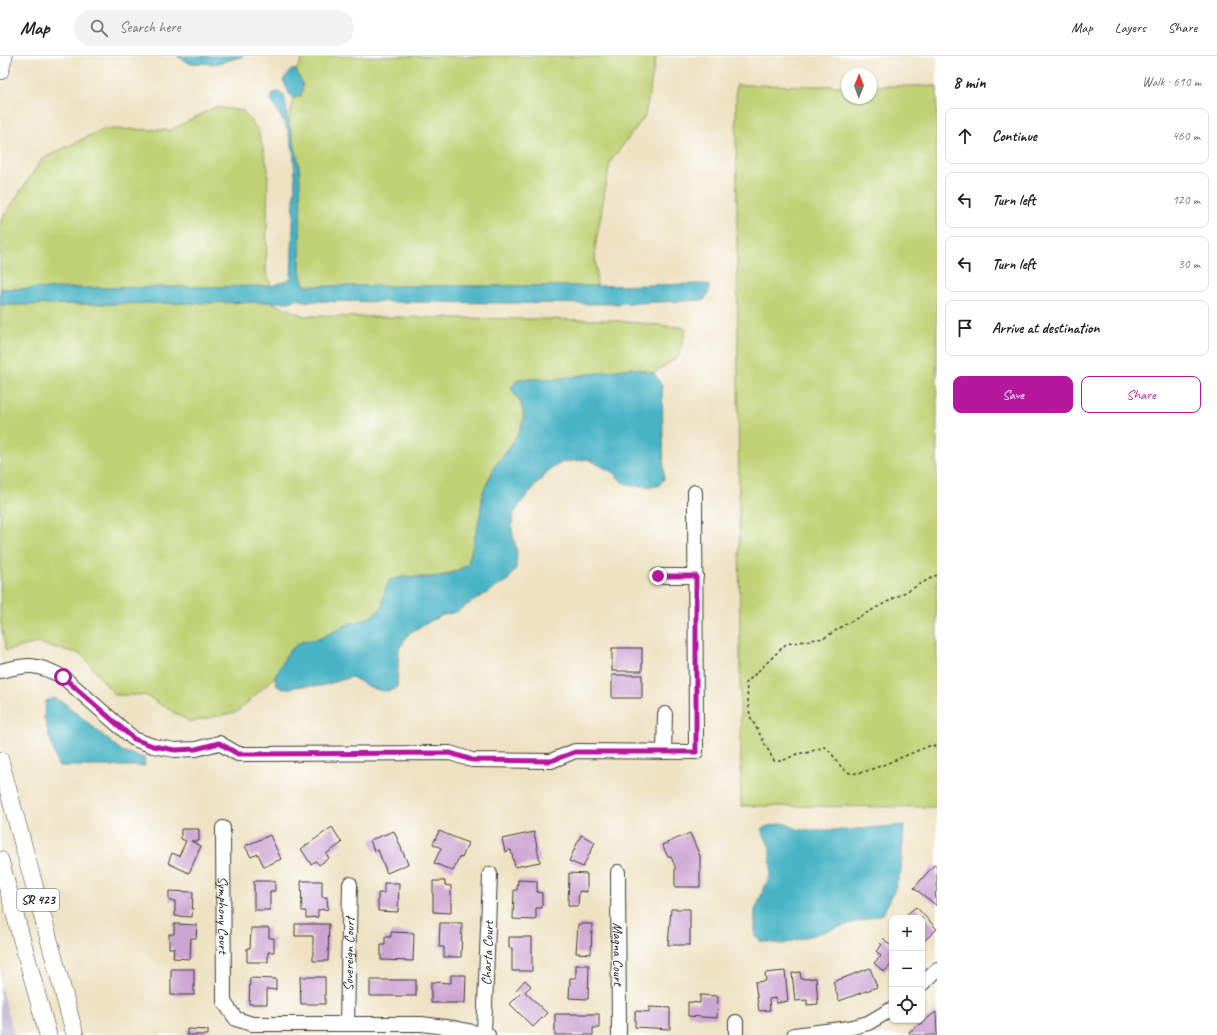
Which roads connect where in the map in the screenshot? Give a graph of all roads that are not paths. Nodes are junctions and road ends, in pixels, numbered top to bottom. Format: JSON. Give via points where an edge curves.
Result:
{"nodes":[{"id":1,"x":4,"y":56,"type":"edge"},
{"id":2,"x":0,"y":71,"type":"edge"},
{"id":3,"x":695,"y":492,"type":"dead end"},
{"id":4,"x":658,"y":576,"type":"dead end"},
{"id":5,"x":696,"y":576,"type":"junction"},
{"id":6,"x":0,"y":671,"type":"edge"},
{"id":7,"x":665,"y":714,"type":"dead end"},
{"id":8,"x":664,"y":752,"type":"junction"},
{"id":9,"x":0,"y":760,"type":"edge"},
{"id":10,"x":6,"y":802,"type":"edge"},
{"id":11,"x":223,"y":828,"type":"dead end"},
{"id":12,"x":0,"y":860,"type":"edge"},
{"id":13,"x":618,"y":872,"type":"dead end"},
{"id":14,"x":490,"y":874,"type":"dead end"},
{"id":15,"x":350,"y":884,"type":"dead end"},
{"id":16,"x":937,"y":970,"type":"edge"},
{"id":17,"x":925,"y":981,"type":"edge"},
{"id":18,"x":889,"y":1011,"type":"edge"},
{"id":19,"x":347,"y":1024,"type":"junction"},
{"id":20,"x":486,"y":1034,"type":"edge"},
{"id":21,"x":48,"y":1035,"type":"edge"},
{"id":22,"x":75,"y":1035,"type":"edge"},
{"id":23,"x":619,"y":1035,"type":"edge"},
{"id":24,"x":794,"y":1035,"type":"edge"}],
"edges":[{"from":1,"to":2,"type":"main road"},
{"from":3,"to":5,"type":"street"},
{"from":4,"to":5,"type":"street"},
{"from":5,"to":8,"type":"street","via":[[696,752]]},
{"from":6,"to":8,"type":"street","via":[[22,665],[36,665],[50,670],[63,677],[134,739],[175,750],[196,749],[219,743],[238,754],[450,753],[472,760],[551,761],[575,752]]},
{"from":7,"to":8,"type":"street"},
{"from":9,"to":10,"type":"main road","number":"SR 423"},
{"from":10,"to":22,"type":"main road","number":"SR 423"},
{"from":11,"to":19,"type":"street","name":"Symphony Court","via":[[224,1002],[236,1019],[252,1024]]},
{"from":12,"to":21,"type":"main road","number":"SR 423"},
{"from":13,"to":23,"type":"street","name":"Magna Court"},
{"from":14,"to":20,"type":"street","name":"Charta Court"},
{"from":15,"to":19,"type":"street","name":"Sovereign Court"},
{"from":16,"to":17,"type":"street"},
{"from":18,"to":24,"type":"street","via":[[862,1025]]},
{"from":19,"to":20,"type":"street","via":[[421,1024]]}]}
